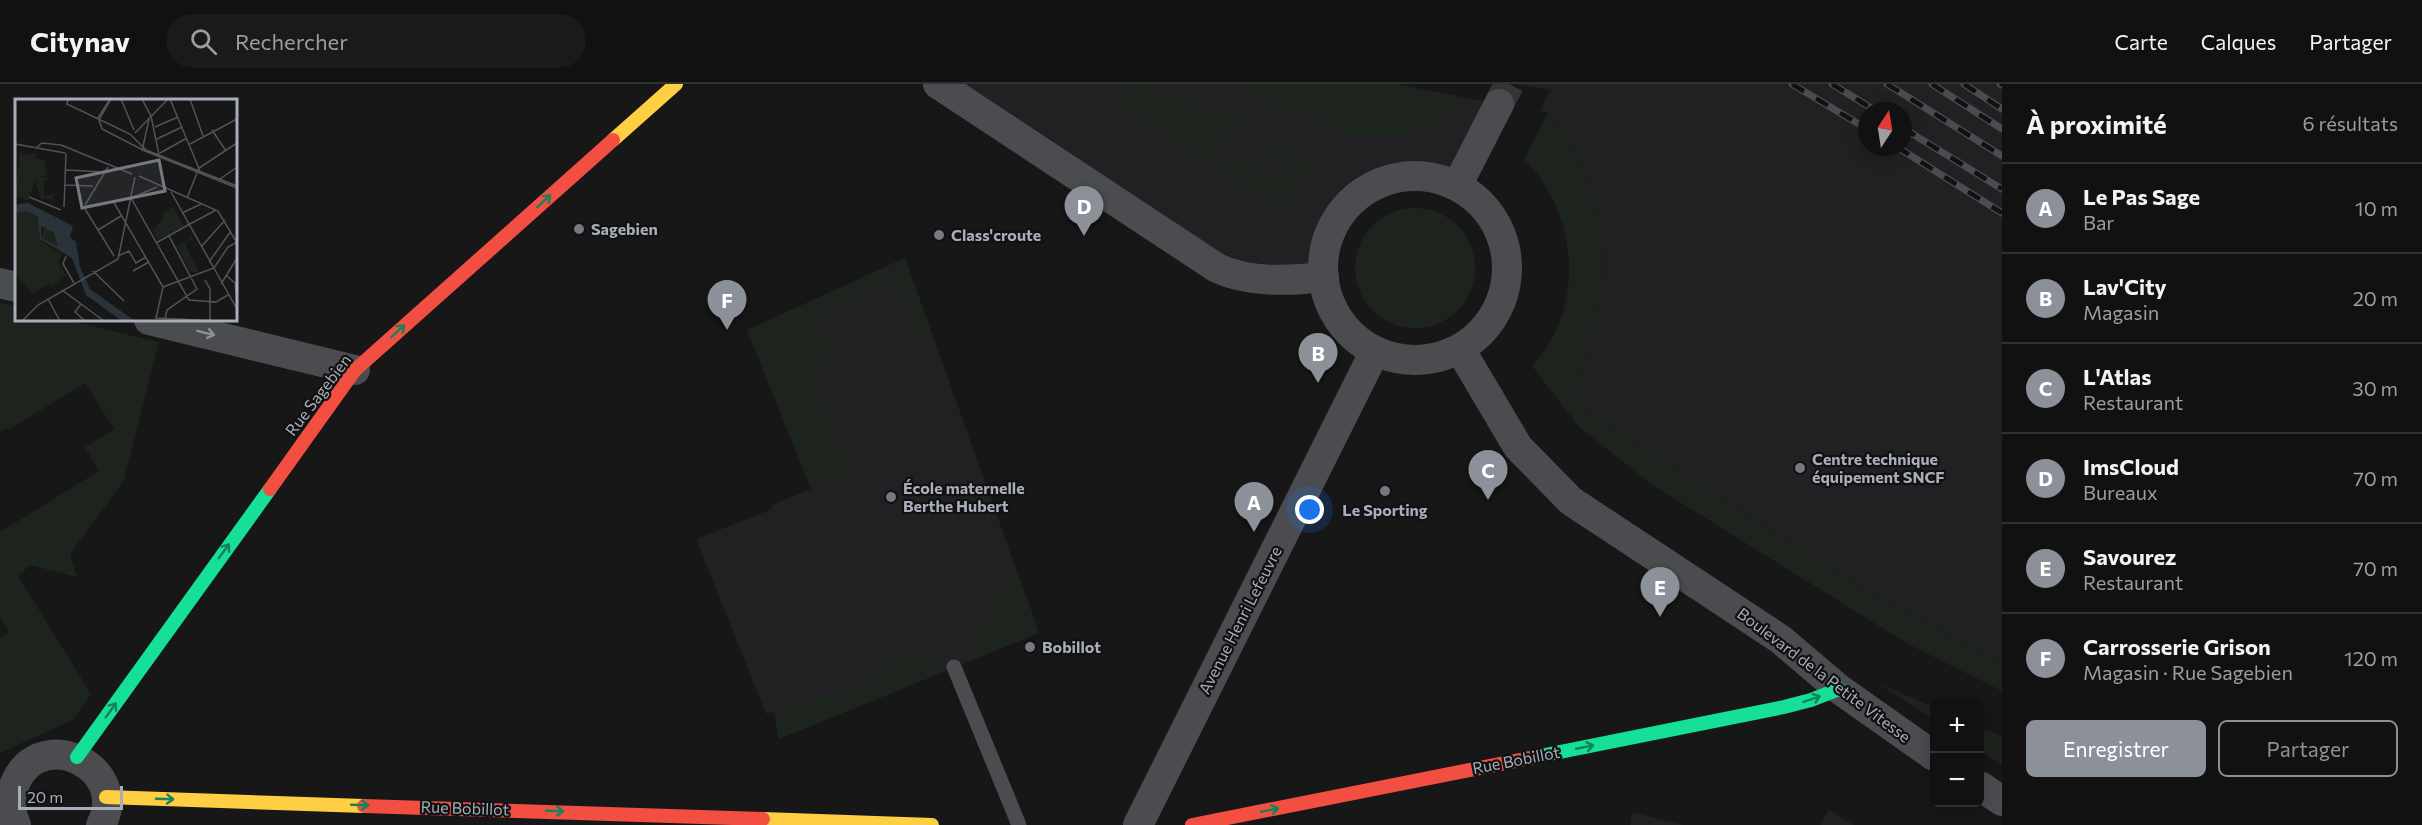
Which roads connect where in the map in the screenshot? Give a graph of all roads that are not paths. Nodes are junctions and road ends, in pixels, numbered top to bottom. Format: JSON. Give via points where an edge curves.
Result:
{"nodes":[{"id":1,"x":675,"y":84,"type":"edge"},
{"id":2,"x":938,"y":84,"type":"edge"},
{"id":3,"x":1499,"y":104,"type":"tunnel mouth"},
{"id":4,"x":1457,"y":186,"type":"junction"},
{"id":5,"x":1324,"y":277,"type":"junction"},
{"id":6,"x":0,"y":283,"type":"edge"},
{"id":7,"x":15,"y":287,"type":"edge"},
{"id":8,"x":153,"y":321,"type":"edge"},
{"id":9,"x":1460,"y":349,"type":"junction"},
{"id":10,"x":1375,"y":351,"type":"junction"},
{"id":11,"x":355,"y":370,"type":"junction"},
{"id":12,"x":954,"y":667,"type":"dead end"},
{"id":13,"x":1839,"y":689,"type":"junction"},
{"id":14,"x":1931,"y":753,"type":"edge"},
{"id":15,"x":77,"y":757,"type":"junction"},
{"id":16,"x":1984,"y":789,"type":"edge"},
{"id":17,"x":5,"y":794,"type":"edge"},
{"id":18,"x":2002,"y":801,"type":"edge"},
{"id":19,"x":104,"y":811,"type":"edge"},
{"id":20,"x":742,"y":821,"type":"edge"},
{"id":21,"x":16,"y":825,"type":"edge"},
{"id":22,"x":932,"y":825,"type":"edge"},
{"id":23,"x":1019,"y":825,"type":"edge"},
{"id":24,"x":1138,"y":825,"type":"edge"},
{"id":25,"x":1192,"y":825,"type":"edge"}],
"edges":[{"from":11,"to":1,"type":"street","name":"Rue Sagebien","one_way":true},
{"from":2,"to":5,"type":"street","via":[[1217,268],[1237,277]]},
{"from":3,"to":4,"type":"street"},
{"from":4,"to":5,"type":"street","via":[[1437,179],[1410,177],[1367,190],[1347,207],[1331,230],[1325,248]]},
{"from":4,"to":9,"type":"street","via":[[1492,217],[1504,242],[1508,264],[1497,312],[1483,331]]},
{"from":5,"to":10,"type":"street","via":[[1338,318],[1354,337]]},
{"from":6,"to":7,"type":"street"},
{"from":8,"to":11,"type":"street","one_way":true},
{"from":9,"to":10,"type":"street","via":[[1420,360]]},
{"from":9,"to":13,"type":"street","name":"Boulevard de la Petite Vitesse","via":[[1518,447],[1571,501],[1780,639]]},
{"from":10,"to":24,"type":"street","name":"Avenue Henri Lefeuvre"},
{"from":15,"to":11,"type":"street","name":"Rue Sagebien","one_way":true},
{"from":12,"to":23,"type":"lane"},
{"from":13,"to":14,"type":"street","name":"Boulevard de la Petite Vitesse"},
{"from":25,"to":13,"type":"street","name":"Rue Bobillot","one_way":true,"via":[[1784,707]]},
{"from":15,"to":17,"type":"street","via":[[43,756],[19,774]]},
{"from":15,"to":19,"type":"street","name":"Rue Bobillot","via":[[96,772],[104,786]]},
{"from":16,"to":18,"type":"street"},
{"from":17,"to":21,"type":"street"},
{"from":19,"to":20,"type":"street","name":"Rue Bobillot","one_way":true},
{"from":20,"to":22,"type":"street","name":"Rue Bobillot"}]}
